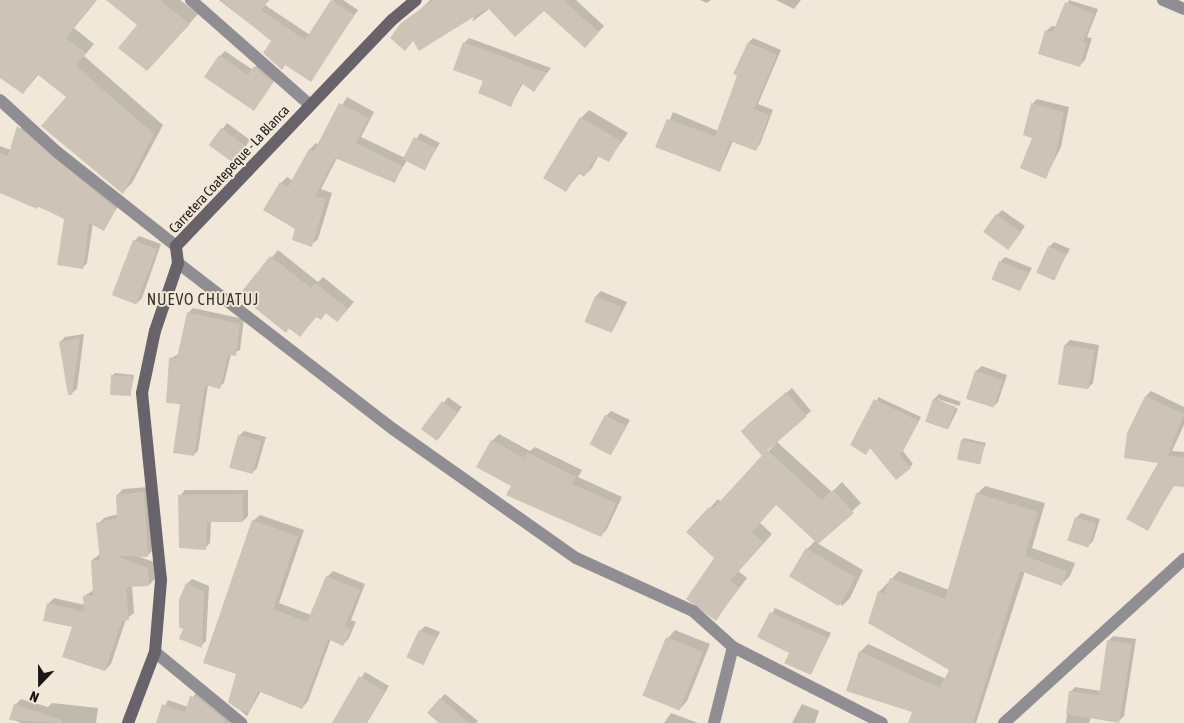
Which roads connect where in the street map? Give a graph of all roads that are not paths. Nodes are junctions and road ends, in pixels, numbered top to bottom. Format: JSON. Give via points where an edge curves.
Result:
{"nodes":[{"id":1,"x":191,"y":0,"type":"edge"},
{"id":2,"x":416,"y":0,"type":"edge"},
{"id":3,"x":1163,"y":0,"type":"edge"},
{"id":4,"x":1184,"y":9,"type":"edge"},
{"id":5,"x":0,"y":100,"type":"edge"},
{"id":6,"x":310,"y":105,"type":"junction"},
{"id":7,"x":176,"y":246,"type":"junction"},
{"id":8,"x":178,"y":263,"type":"junction"},
{"id":9,"x":1184,"y":559,"type":"edge"},
{"id":10,"x":733,"y":647,"type":"junction"},
{"id":11,"x":155,"y":652,"type":"junction"},
{"id":12,"x":128,"y":723,"type":"edge"},
{"id":13,"x":241,"y":723,"type":"edge"},
{"id":14,"x":714,"y":723,"type":"edge"},
{"id":15,"x":882,"y":723,"type":"edge"},
{"id":16,"x":1004,"y":723,"type":"edge"}],
"edges":[{"from":1,"to":6,"type":"street"},
{"from":2,"to":6,"type":"main road","name":"Carretera Coatepeque - La Blanca"},
{"from":3,"to":4,"type":"street"},
{"from":5,"to":7,"type":"street","via":[[57,152]]},
{"from":6,"to":7,"type":"main road","name":"Carretera Coatepeque - La Blanca"},
{"from":7,"to":8,"type":"main road","name":"Carretera Coatepeque - La Blanca"},
{"from":8,"to":10,"type":"street","via":[[393,429],[568,552],[693,611]]},
{"from":8,"to":11,"type":"main road","name":"Carretera Coatepeque - La Blanca","via":[[155,331],[142,393],[161,580]]},
{"from":9,"to":16,"type":"street"},
{"from":10,"to":14,"type":"street"},
{"from":10,"to":15,"type":"street"},
{"from":11,"to":12,"type":"main road","name":"Carretera Coatepeque - La Blanca"},
{"from":11,"to":13,"type":"street"}]}
